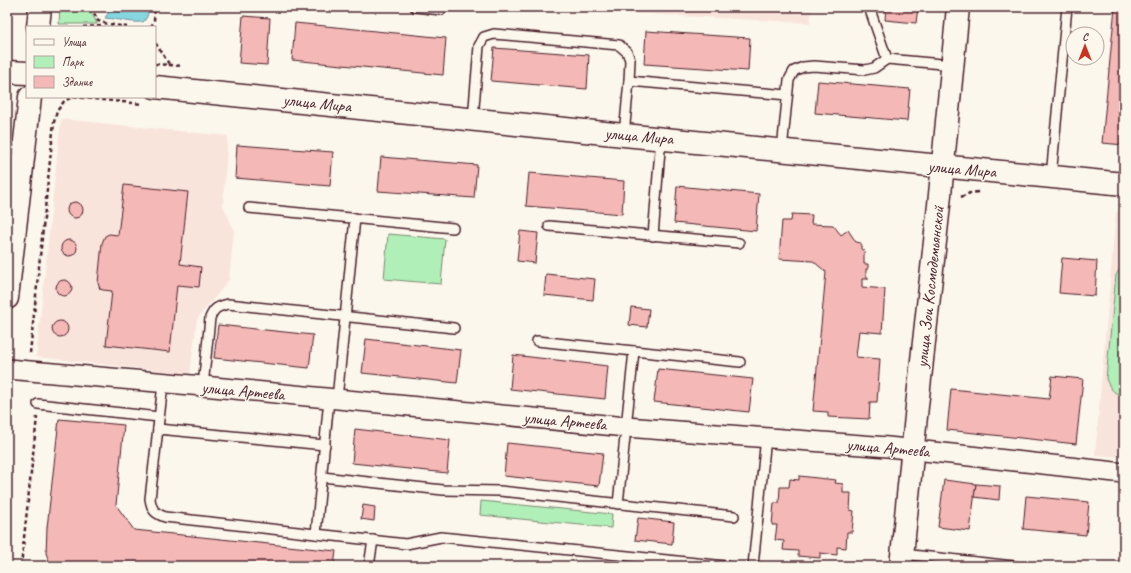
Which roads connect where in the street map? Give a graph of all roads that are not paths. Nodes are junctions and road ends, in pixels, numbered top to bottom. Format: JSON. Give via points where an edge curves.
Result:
{"nodes":[{"id":1,"x":40,"y":7,"type":"edge"},
{"id":2,"x":415,"y":7,"type":"edge"},
{"id":3,"x":869,"y":7,"type":"edge"},
{"id":4,"x":958,"y":7,"type":"edge"},
{"id":5,"x":1067,"y":7,"type":"edge"},
{"id":6,"x":441,"y":10,"type":"dead end"},
{"id":7,"x":38,"y":26,"type":"edge"},
{"id":8,"x":887,"y":59,"type":"junction"},
{"id":9,"x":952,"y":65,"type":"junction"},
{"id":10,"x":7,"y":72,"type":"edge"},
{"id":11,"x":26,"y":73,"type":"edge"},
{"id":12,"x":629,"y":81,"type":"junction"},
{"id":13,"x":787,"y":95,"type":"junction"},
{"id":14,"x":156,"y":96,"type":"edge"},
{"id":15,"x":30,"y":98,"type":"edge"},
{"id":16,"x":473,"y":119,"type":"junction"},
{"id":17,"x":624,"y":135,"type":"junction"},
{"id":18,"x":661,"y":138,"type":"junction"},
{"id":19,"x":782,"y":150,"type":"junction"},
{"id":20,"x":943,"y":167,"type":"junction"},
{"id":21,"x":1051,"y":177,"type":"junction"},
{"id":22,"x":1124,"y":184,"type":"edge"},
{"id":23,"x":249,"y":208,"type":"dead end"},
{"id":24,"x":356,"y":218,"type":"junction"},
{"id":25,"x":549,"y":226,"type":"dead end"},
{"id":26,"x":454,"y":228,"type":"dead end"},
{"id":27,"x":653,"y":236,"type":"junction"},
{"id":28,"x":739,"y":242,"type":"dead end"},
{"id":29,"x":8,"y":287,"type":"edge"},
{"id":30,"x":345,"y":316,"type":"junction"},
{"id":31,"x":454,"y":328,"type":"dead end"},
{"id":32,"x":537,"y":341,"type":"dead end"},
{"id":33,"x":634,"y":352,"type":"junction"},
{"id":34,"x":740,"y":362,"type":"dead end"},
{"id":35,"x":7,"y":369,"type":"edge"},
{"id":36,"x":163,"y":384,"type":"junction"},
{"id":37,"x":203,"y":386,"type":"junction"},
{"id":38,"x":333,"y":399,"type":"junction"},
{"id":39,"x":38,"y":404,"type":"road end"},
{"id":40,"x":159,"y":417,"type":"junction"},
{"id":41,"x":626,"y":427,"type":"junction"},
{"id":42,"x":158,"y":429,"type":"junction"},
{"id":43,"x":766,"y":437,"type":"junction"},
{"id":44,"x":325,"y":445,"type":"junction"},
{"id":45,"x":912,"y":450,"type":"junction"},
{"id":46,"x":1124,"y":473,"type":"edge"},
{"id":47,"x":322,"y":477,"type":"junction"},
{"id":48,"x":618,"y":504,"type":"junction"},
{"id":49,"x":734,"y":516,"type":"dead end"},
{"id":50,"x":316,"y":534,"type":"junction"},
{"id":51,"x":373,"y":540,"type":"junction"},
{"id":52,"x":901,"y":560,"type":"edge"},
{"id":53,"x":369,"y":566,"type":"edge"},
{"id":54,"x":726,"y":566,"type":"edge"},
{"id":55,"x":753,"y":566,"type":"edge"},
{"id":56,"x":1009,"y":566,"type":"edge"}],
"edges":[{"from":1,"to":7,"type":"street"},
{"from":2,"to":6,"type":"lane"},
{"from":3,"to":8,"type":"lane"},
{"from":4,"to":9,"type":"street","name":"улица Зои Космодемьянской"},
{"from":5,"to":21,"type":"lane"},
{"from":8,"to":9,"type":"lane"},
{"from":8,"to":13,"type":"lane","via":[[874,68],[865,70],[803,67],[794,71],[789,80]]},
{"from":9,"to":20,"type":"street","name":"улица Зои Космодемьянской"},
{"from":10,"to":11,"type":"street"},
{"from":12,"to":13,"type":"lane"},
{"from":12,"to":16,"type":"lane","via":[[630,60],[627,52],[618,45],[494,34],[484,37],[478,46]]},
{"from":12,"to":17,"type":"lane"},
{"from":13,"to":19,"type":"lane"},
{"from":14,"to":16,"type":"street","name":"улица Мира"},
{"from":15,"to":29,"type":"street"},
{"from":16,"to":17,"type":"street","name":"улица Мира"},
{"from":17,"to":18,"type":"street","name":"улица Мира"},
{"from":18,"to":19,"type":"street","name":"улица Мира"},
{"from":18,"to":27,"type":"lane"},
{"from":19,"to":20,"type":"street","name":"улица Мира"},
{"from":20,"to":21,"type":"street","name":"улица Мира"},
{"from":20,"to":45,"type":"street","name":"улица Зои Космодемьянской"},
{"from":21,"to":22,"type":"street","name":"улица Мира"},
{"from":23,"to":24,"type":"lane"},
{"from":24,"to":26,"type":"lane"},
{"from":24,"to":30,"type":"lane"},
{"from":25,"to":27,"type":"lane"},
{"from":27,"to":28,"type":"lane"},
{"from":30,"to":31,"type":"lane"},
{"from":30,"to":37,"type":"lane","via":[[228,304],[219,306],[210,318]]},
{"from":30,"to":38,"type":"lane"},
{"from":32,"to":33,"type":"lane"},
{"from":33,"to":34,"type":"lane"},
{"from":33,"to":41,"type":"lane"},
{"from":35,"to":36,"type":"street","name":"улица Артеева"},
{"from":36,"to":37,"type":"street","name":"улица Артеева"},
{"from":36,"to":40,"type":"lane"},
{"from":37,"to":38,"type":"street","name":"улица Артеева"},
{"from":38,"to":41,"type":"street","name":"улица Артеева"},
{"from":38,"to":44,"type":"lane"},
{"from":39,"to":40,"type":"lane"},
{"from":40,"to":42,"type":"lane"},
{"from":41,"to":43,"type":"street","name":"улица Артеева"},
{"from":41,"to":48,"type":"lane"},
{"from":42,"to":44,"type":"lane"},
{"from":42,"to":50,"type":"lane","via":[[150,499],[151,507],[156,514]]},
{"from":43,"to":45,"type":"street","name":"улица Артеева"},
{"from":43,"to":55,"type":"lane"},
{"from":44,"to":47,"type":"lane"},
{"from":45,"to":46,"type":"street","name":"улица Артеева"},
{"from":45,"to":52,"type":"street","name":"улица Зои Космодемьянской"},
{"from":47,"to":48,"type":"lane","via":[[443,490],[500,491]]},
{"from":47,"to":50,"type":"lane"},
{"from":48,"to":49,"type":"lane"},
{"from":50,"to":51,"type":"lane"},
{"from":51,"to":53,"type":"lane"},
{"from":51,"to":54,"type":"lane","via":[[406,544],[441,537]]},
{"from":52,"to":56,"type":"lane"}]}
